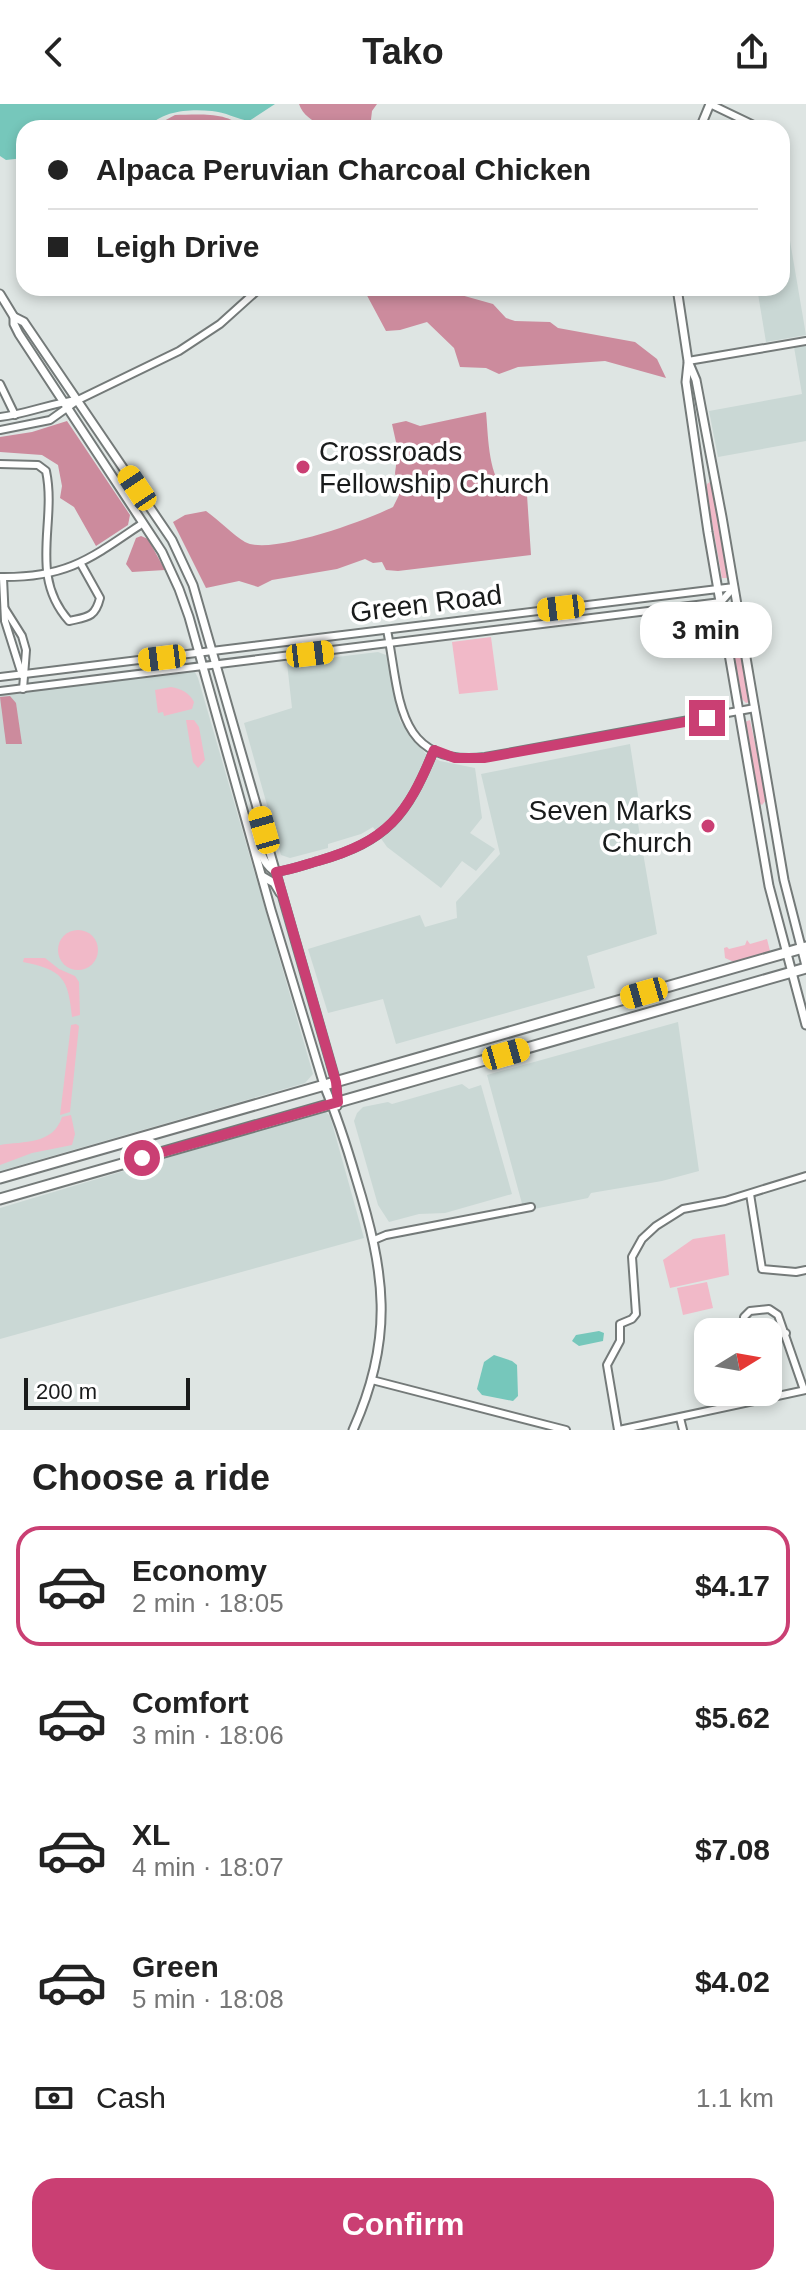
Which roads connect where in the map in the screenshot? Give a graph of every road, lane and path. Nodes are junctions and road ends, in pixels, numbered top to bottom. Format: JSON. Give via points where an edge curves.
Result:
{"nodes":[{"id":1,"x":710,"y":104,"type":"edge"},
{"id":2,"x":743,"y":120,"type":"edge"},
{"id":3,"x":0,"y":294,"type":"edge"},
{"id":4,"x":251,"y":296,"type":"edge"},
{"id":5,"x":678,"y":296,"type":"edge"},
{"id":6,"x":14,"y":317,"type":"junction"},
{"id":7,"x":806,"y":341,"type":"edge"},
{"id":8,"x":688,"y":361,"type":"junction"},
{"id":9,"x":0,"y":384,"type":"edge"},
{"id":10,"x":78,"y":400,"type":"junction"},
{"id":11,"x":64,"y":405,"type":"junction"},
{"id":12,"x":15,"y":415,"type":"junction"},
{"id":13,"x":0,"y":417,"type":"edge"},
{"id":14,"x":0,"y":430,"type":"edge"},
{"id":15,"x":0,"y":464,"type":"edge"},
{"id":16,"x":143,"y":523,"type":"junction"},
{"id":17,"x":81,"y":564,"type":"junction"},
{"id":18,"x":47,"y":574,"type":"junction"},
{"id":19,"x":2,"y":578,"type":"edge"},
{"id":20,"x":734,"y":587,"type":"junction"},
{"id":21,"x":718,"y":589,"type":"junction"},
{"id":22,"x":721,"y":602,"type":"junction"},
{"id":23,"x":3,"y":606,"type":"junction"},
{"id":24,"x":565,"y":608,"type":"junction"},
{"id":25,"x":523,"y":613,"type":"junction"},
{"id":26,"x":567,"y":622,"type":"junction"},
{"id":27,"x":524,"y":627,"type":"junction"},
{"id":28,"x":387,"y":630,"type":"junction"},
{"id":29,"x":22,"y":636,"type":"junction"},
{"id":30,"x":8,"y":643,"type":"junction"},
{"id":31,"x":390,"y":644,"type":"junction"},
{"id":32,"x":213,"y":652,"type":"junction"},
{"id":33,"x":199,"y":654,"type":"junction"},
{"id":34,"x":135,"y":661,"type":"junction"},
{"id":35,"x":217,"y":664,"type":"junction"},
{"id":36,"x":202,"y":665,"type":"junction"},
{"id":37,"x":136,"y":673,"type":"junction"},
{"id":38,"x":22,"y":675,"type":"junction"},
{"id":39,"x":0,"y":677,"type":"edge"},
{"id":40,"x":23,"y":689,"type":"junction"},
{"id":41,"x":0,"y":691,"type":"edge"},
{"id":42,"x":755,"y":708,"type":"junction"},
{"id":43,"x":739,"y":712,"type":"junction"},
{"id":44,"x":434,"y":750,"type":"junction"},
{"id":45,"x":772,"y":810,"type":"junction"},
{"id":46,"x":756,"y":812,"type":"junction"},
{"id":47,"x":245,"y":820,"type":"junction"},
{"id":48,"x":276,"y":872,"type":"junction"},
{"id":49,"x":262,"y":876,"type":"junction"},
{"id":50,"x":284,"y":898,"type":"junction"},
{"id":51,"x":804,"y":948,"type":"edge"},
{"id":52,"x":786,"y":953,"type":"junction"},
{"id":53,"x":806,"y":967,"type":"edge"},
{"id":54,"x":791,"y":972,"type":"junction"},
{"id":55,"x":806,"y":1025,"type":"edge"},
{"id":56,"x":336,"y":1082,"type":"junction"},
{"id":57,"x":324,"y":1085,"type":"junction"},
{"id":58,"x":335,"y":1106,"type":"junction"},
{"id":59,"x":806,"y":1176,"type":"edge"},
{"id":60,"x":0,"y":1178,"type":"edge"},
{"id":61,"x":750,"y":1194,"type":"junction"},
{"id":62,"x":0,"y":1199,"type":"edge"},
{"id":63,"x":531,"y":1207,"type":"dead end"},
{"id":64,"x":374,"y":1240,"type":"junction"},
{"id":65,"x":806,"y":1270,"type":"edge"},
{"id":66,"x":746,"y":1318,"type":"edge"},
{"id":67,"x":779,"y":1318,"type":"edge"},
{"id":68,"x":782,"y":1324,"type":"edge"},
{"id":69,"x":786,"y":1333,"type":"junction"},
{"id":70,"x":782,"y":1334,"type":"edge"},
{"id":71,"x":372,"y":1380,"type":"junction"},
{"id":72,"x":805,"y":1390,"type":"edge"},
{"id":73,"x":680,"y":1418,"type":"junction"},
{"id":74,"x":544,"y":1428,"type":"edge"},
{"id":75,"x":353,"y":1430,"type":"edge"},
{"id":76,"x":566,"y":1430,"type":"edge"},
{"id":77,"x":618,"y":1430,"type":"edge"},
{"id":78,"x":683,"y":1430,"type":"edge"}],
"edges":[{"from":1,"to":2,"type":"street"},
{"from":3,"to":6,"type":"main road"},
{"from":4,"to":10,"type":"street","via":[[179,351]]},
{"from":5,"to":8,"type":"main road"},
{"from":6,"to":10,"type":"main road","via":[[24,322]]},
{"from":6,"to":11,"type":"main road","via":[[15,328]]},
{"from":7,"to":8,"type":"street"},
{"from":8,"to":20,"type":"main road","via":[[696,380]]},
{"from":8,"to":21,"type":"main road","via":[[686,382]]},
{"from":9,"to":12,"type":"street"},
{"from":10,"to":11,"type":"street"},
{"from":10,"to":32,"type":"main road","via":[[181,557]]},
{"from":11,"to":12,"type":"street"},
{"from":11,"to":14,"type":"street","via":[[50,420]]},
{"from":11,"to":16,"type":"main road"},
{"from":12,"to":13,"type":"street"},
{"from":15,"to":18,"type":"street","via":[[38,465],[46,471]]},
{"from":16,"to":17,"type":"street"},
{"from":16,"to":33,"type":"main road","via":[[176,580]]},
{"from":17,"to":18,"type":"street"},
{"from":17,"to":18,"type":"street","via":[[100,598],[88,617],[69,621],[57,607]]},
{"from":18,"to":19,"type":"street"},
{"from":19,"to":23,"type":"street"},
{"from":20,"to":21,"type":"street","name":"Green Road"},
{"from":20,"to":22,"type":"street"},
{"from":20,"to":42,"type":"main road"},
{"from":21,"to":22,"type":"main road"},
{"from":21,"to":24,"type":"street","name":"Green Road"},
{"from":22,"to":26,"type":"street","name":"Green Road"},
{"from":22,"to":43,"type":"main road"},
{"from":23,"to":29,"type":"street"},
{"from":23,"to":30,"type":"street"},
{"from":24,"to":25,"type":"street","name":"Green Road"},
{"from":24,"to":26,"type":"street"},
{"from":25,"to":27,"type":"street"},
{"from":25,"to":28,"type":"street","name":"Green Road"},
{"from":26,"to":27,"type":"street","name":"Green Road"},
{"from":27,"to":31,"type":"street","name":"Green Road"},
{"from":28,"to":31,"type":"street"},
{"from":28,"to":32,"type":"street","name":"Green Road"},
{"from":29,"to":30,"type":"street"},
{"from":29,"to":38,"type":"street"},
{"from":30,"to":38,"type":"street"},
{"from":31,"to":35,"type":"street","name":"Green Road"},
{"from":31,"to":44,"type":"street","via":[[404,720]]},
{"from":32,"to":33,"type":"street","name":"Green Road"},
{"from":32,"to":35,"type":"main road"},
{"from":33,"to":34,"type":"street","name":"Green Road"},
{"from":33,"to":36,"type":"main road"},
{"from":34,"to":37,"type":"street"},
{"from":34,"to":38,"type":"street","name":"Green Road"},
{"from":35,"to":36,"type":"street","name":"Green Road"},
{"from":35,"to":48,"type":"main road"},
{"from":36,"to":37,"type":"street","name":"Green Road"},
{"from":36,"to":47,"type":"main road"},
{"from":37,"to":40,"type":"street","name":"Green Road"},
{"from":38,"to":39,"type":"street","name":"Green Road"},
{"from":38,"to":40,"type":"street"},
{"from":40,"to":41,"type":"street","name":"Green Road"},
{"from":42,"to":43,"type":"street"},
{"from":42,"to":45,"type":"main road"},
{"from":43,"to":44,"type":"street","via":[[484,758],[455,758]]},
{"from":43,"to":46,"type":"main road"},
{"from":44,"to":48,"type":"street","via":[[385,831],[355,850]]},
{"from":45,"to":46,"type":"main road"},
{"from":45,"to":51,"type":"main road","via":[[788,899]]},
{"from":46,"to":52,"type":"main road"},
{"from":47,"to":48,"type":"main road","via":[[264,863]]},
{"from":47,"to":49,"type":"main road"},
{"from":48,"to":50,"type":"main road"},
{"from":49,"to":50,"type":"main road"},
{"from":49,"to":57,"type":"main road"},
{"from":50,"to":56,"type":"main road"},
{"from":51,"to":52,"type":"highway"},
{"from":51,"to":53,"type":"main road"},
{"from":52,"to":54,"type":"main road"},
{"from":52,"to":56,"type":"highway"},
{"from":53,"to":54,"type":"highway"},
{"from":54,"to":55,"type":"main road"},
{"from":54,"to":58,"type":"highway"},
{"from":56,"to":57,"type":"highway"},
{"from":56,"to":58,"type":"main road"},
{"from":57,"to":58,"type":"main road"},
{"from":57,"to":60,"type":"highway"},
{"from":58,"to":62,"type":"highway"},
{"from":58,"to":64,"type":"main road"},
{"from":59,"to":61,"type":"street"},
{"from":61,"to":65,"type":"street","via":[[762,1269]]},
{"from":61,"to":77,"type":"street","via":[[683,1209],[656,1226],[634,1251],[636,1314],[620,1324],[620,1341],[607,1365]]},
{"from":63,"to":64,"type":"street"},
{"from":64,"to":71,"type":"main road","via":[[383,1309]]},
{"from":66,"to":67,"type":"street","via":[[762,1308]]},
{"from":68,"to":69,"type":"street"},
{"from":69,"to":70,"type":"street"},
{"from":69,"to":72,"type":"street"},
{"from":71,"to":74,"type":"street"},
{"from":71,"to":75,"type":"main road"},
{"from":72,"to":73,"type":"street"},
{"from":73,"to":77,"type":"street"},
{"from":73,"to":78,"type":"street"},
{"from":74,"to":76,"type":"street"}]}
